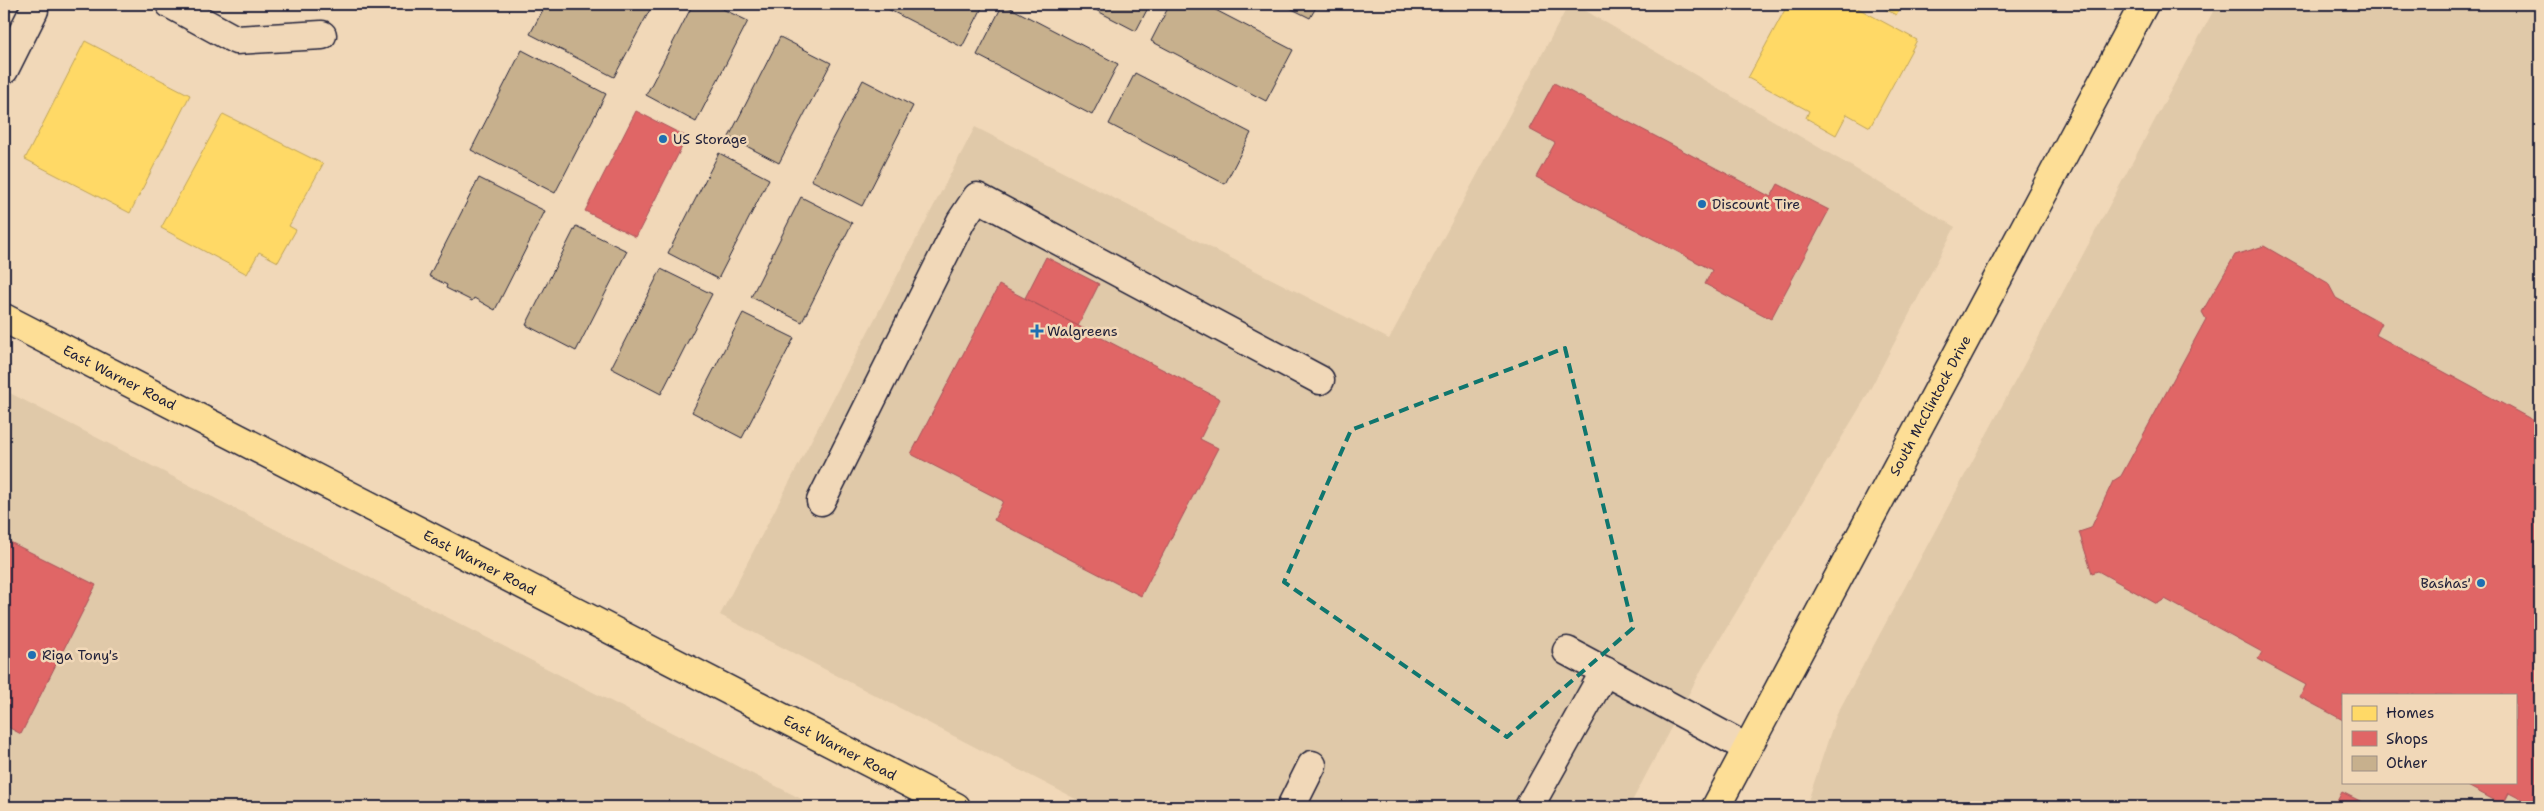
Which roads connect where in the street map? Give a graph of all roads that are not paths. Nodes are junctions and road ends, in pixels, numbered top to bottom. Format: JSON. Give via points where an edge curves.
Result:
{"nodes":[{"id":1,"x":34,"y":4,"type":"edge"},
{"id":2,"x":170,"y":4,"type":"edge"},
{"id":3,"x":2144,"y":4,"type":"edge"},
{"id":4,"x":322,"y":35,"type":"dead end"},
{"id":5,"x":4,"y":70,"type":"edge"},
{"id":6,"x":4,"y":318,"type":"edge"},
{"id":7,"x":1320,"y":380,"type":"dead end"},
{"id":8,"x":821,"y":501,"type":"dead end"},
{"id":9,"x":1567,"y":651,"type":"dead end"},
{"id":10,"x":1605,"y":671,"type":"junction"},
{"id":11,"x":1747,"y":748,"type":"junction"},
{"id":12,"x":1312,"y":765,"type":"dead end"},
{"id":13,"x":1294,"y":806,"type":"edge"},
{"id":14,"x":956,"y":807,"type":"edge"},
{"id":15,"x":1529,"y":807,"type":"edge"},
{"id":16,"x":1716,"y":807,"type":"edge"}],
"edges":[{"from":1,"to":5,"type":"street"},
{"from":2,"to":4,"type":"street","via":[[236,40]]},
{"from":3,"to":11,"type":"main road","name":"South McClintock Drive"},
{"from":6,"to":14,"type":"main road","name":"East Warner Road"},
{"from":7,"to":8,"type":"street","via":[[976,197]]},
{"from":9,"to":10,"type":"street"},
{"from":10,"to":11,"type":"street"},
{"from":10,"to":15,"type":"street"},
{"from":11,"to":16,"type":"main road","name":"South McClintock Drive"},
{"from":12,"to":13,"type":"street"}]}
